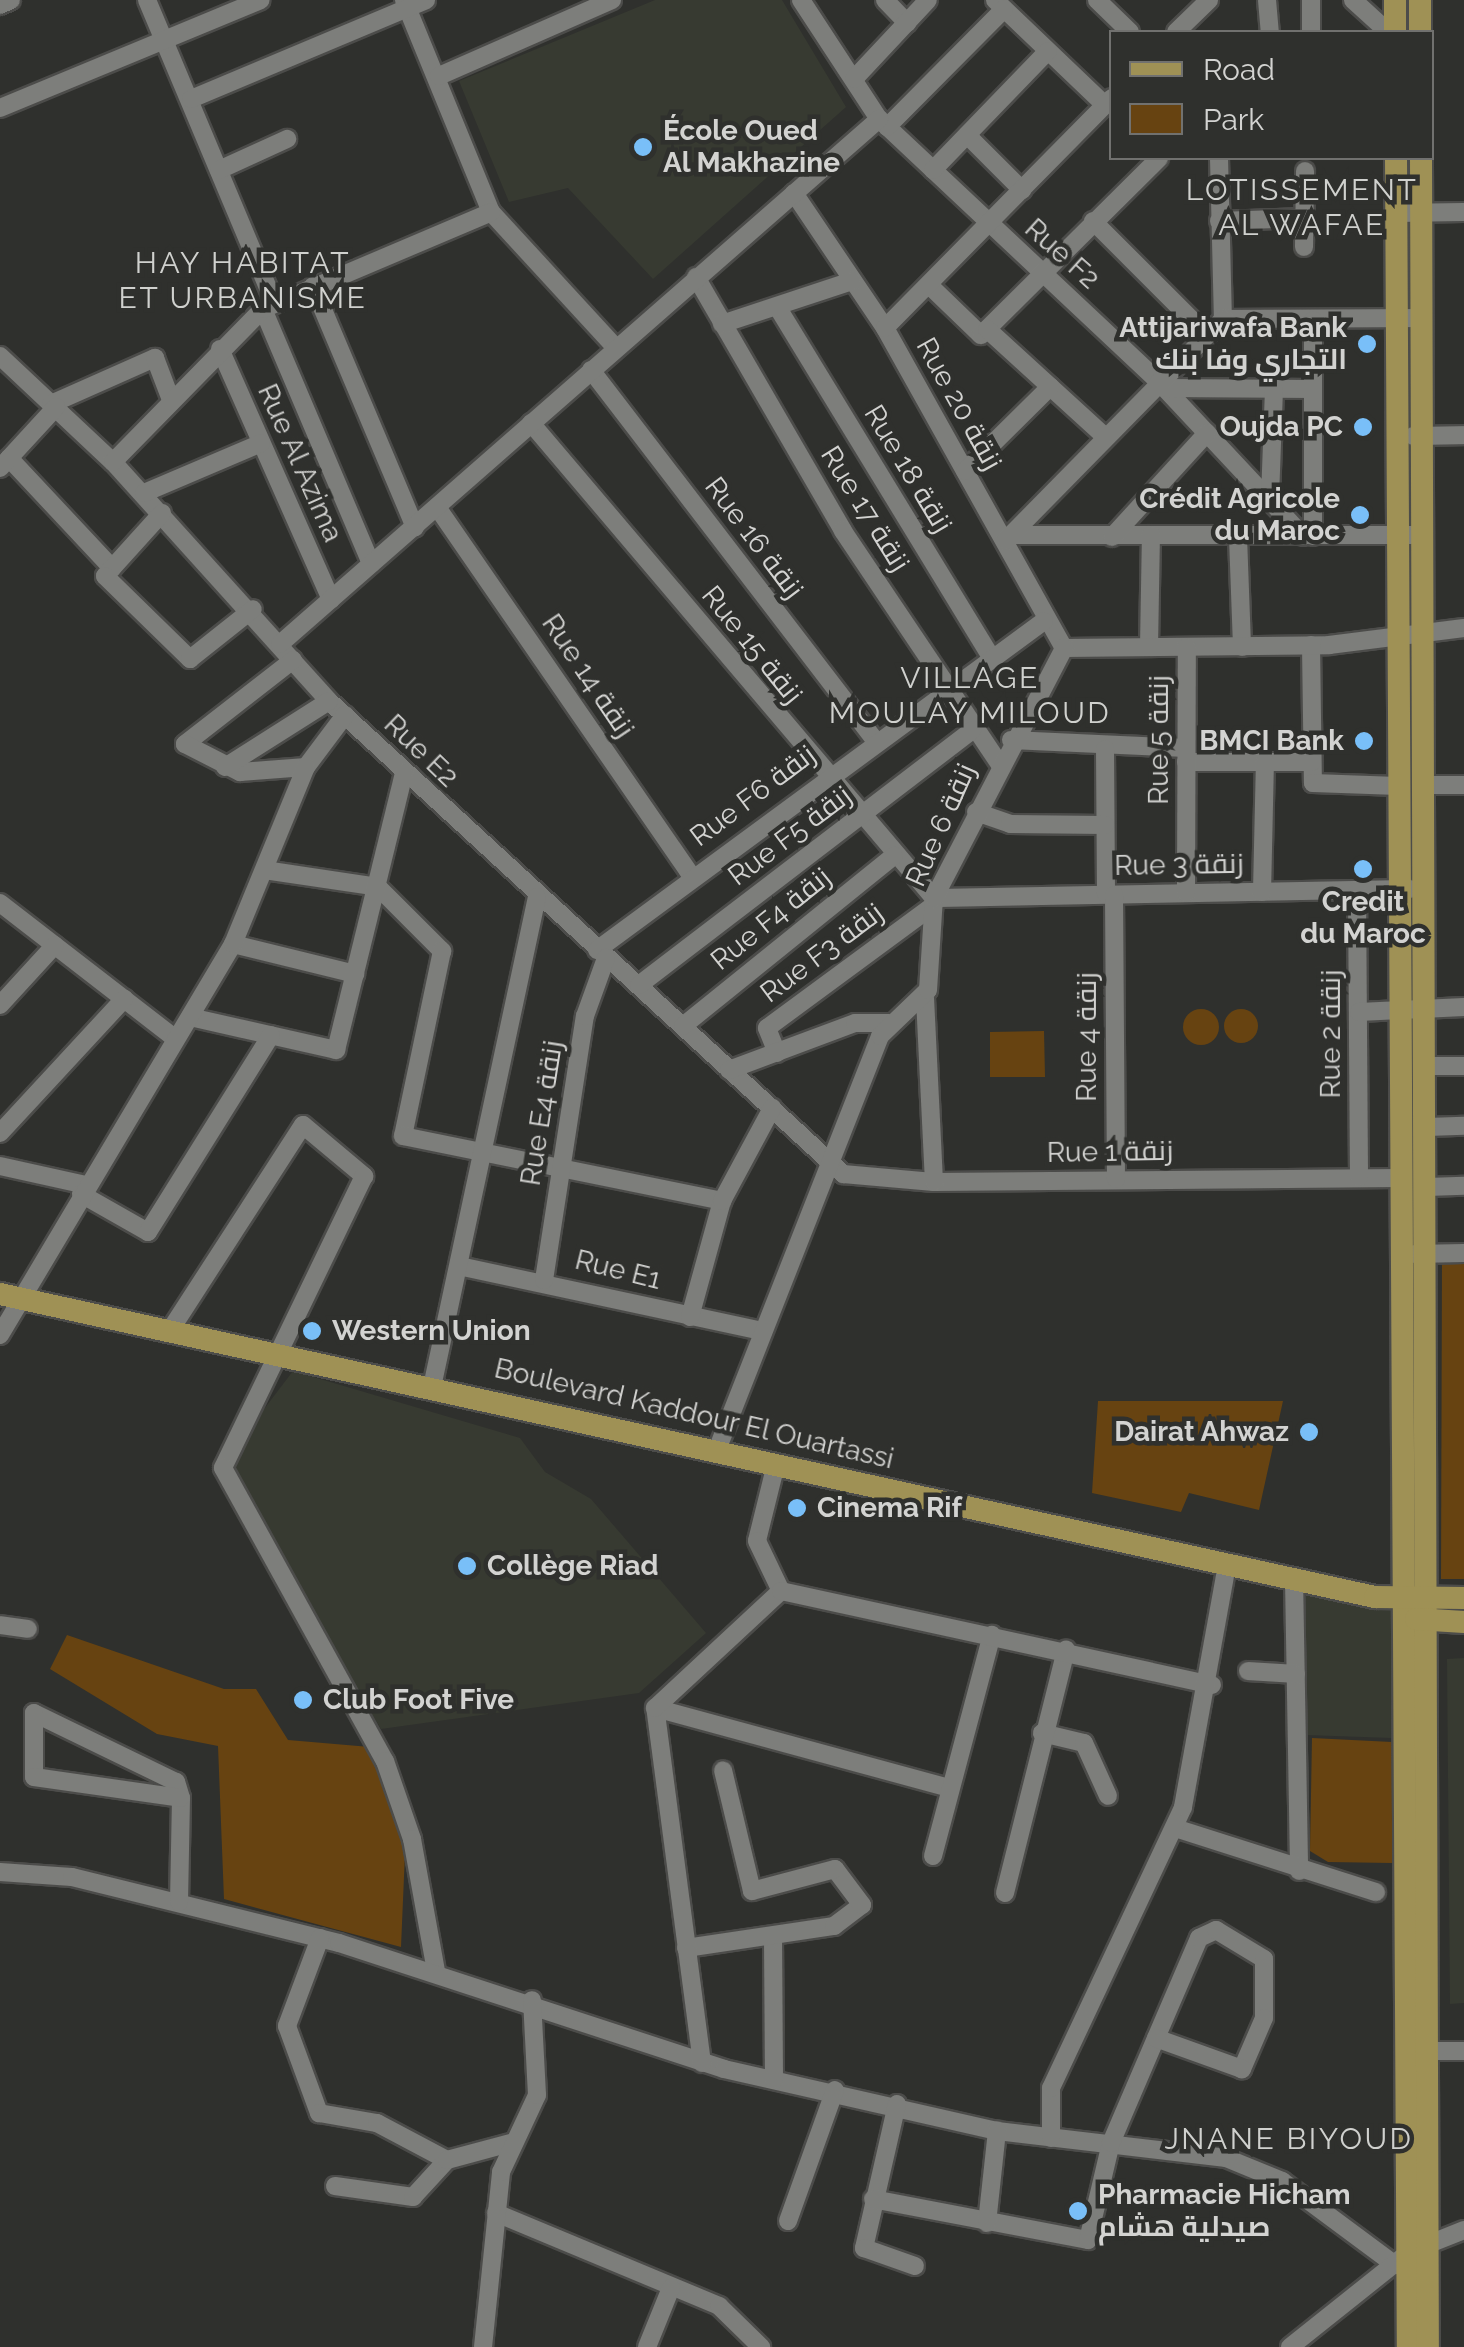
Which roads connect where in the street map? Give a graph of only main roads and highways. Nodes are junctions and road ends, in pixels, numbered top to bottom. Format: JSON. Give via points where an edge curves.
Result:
{"nodes":[{"id":1,"x":1420,"y":0,"type":"edge"},
{"id":2,"x":1419,"y":30,"type":"edge"},
{"id":3,"x":1396,"y":160,"type":"edge"},
{"id":4,"x":1420,"y":160,"type":"edge"},
{"id":5,"x":10,"y":1296,"type":"edge"},
{"id":6,"x":1429,"y":1597,"type":"junction"},
{"id":7,"x":1464,"y":1598,"type":"edge"},
{"id":8,"x":1400,"y":1606,"type":"junction"},
{"id":9,"x":1428,"y":1621,"type":"junction"},
{"id":10,"x":1464,"y":1622,"type":"edge"},
{"id":11,"x":1411,"y":2253,"type":"junction"},
{"id":12,"x":1408,"y":2347,"type":"edge"},
{"id":13,"x":1428,"y":2347,"type":"edge"}],
"edges":[{"from":1,"to":2,"type":"main road"},
{"from":3,"to":8,"type":"main road"},
{"from":4,"to":6,"type":"main road"},
{"from":5,"to":8,"type":"main road","name":"Boulevard Kaddour El Ouartassi"},
{"from":6,"to":7,"type":"main road"},
{"from":6,"to":8,"type":"main road"},
{"from":6,"to":9,"type":"main road"},
{"from":8,"to":9,"type":"main road"},
{"from":8,"to":11,"type":"main road"},
{"from":9,"to":10,"type":"main road"},
{"from":9,"to":11,"type":"main road","via":[[1428,2051]]},
{"from":11,"to":12,"type":"main road"},
{"from":11,"to":13,"type":"main road"}]}
